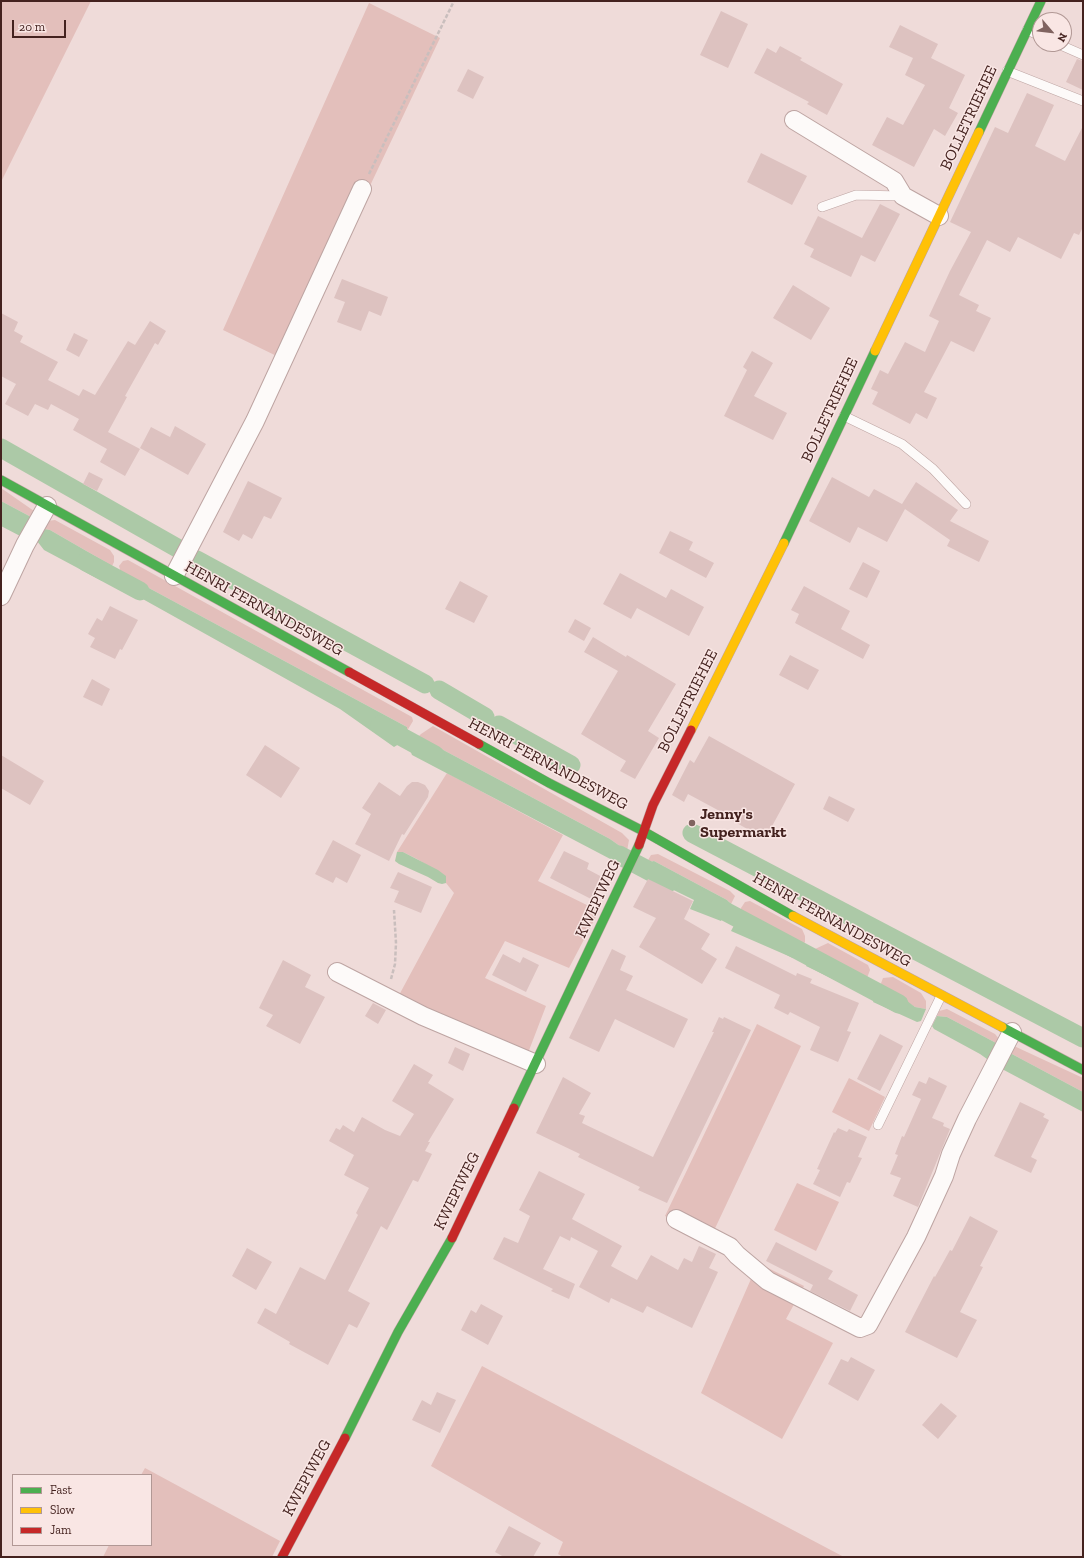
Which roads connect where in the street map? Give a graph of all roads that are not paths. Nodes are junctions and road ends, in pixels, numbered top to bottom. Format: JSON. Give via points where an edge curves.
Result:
{"nodes":[{"id":1,"x":1041,"y":1,"type":"edge"},
{"id":2,"x":1027,"y":30,"type":"junction"},
{"id":3,"x":1032,"y":32,"type":"edge"},
{"id":4,"x":1072,"y":50,"type":"edge"},
{"id":5,"x":1083,"y":55,"type":"edge"},
{"id":6,"x":1007,"y":71,"type":"junction"},
{"id":7,"x":1083,"y":101,"type":"edge"},
{"id":8,"x":794,"y":120,"type":"dead end"},
{"id":9,"x":362,"y":189,"type":"road end"},
{"id":10,"x":903,"y":196,"type":"junction"},
{"id":11,"x":822,"y":207,"type":"dead end"},
{"id":12,"x":938,"y":216,"type":"junction"},
{"id":13,"x":844,"y":416,"type":"junction"},
{"id":14,"x":1,"y":480,"type":"edge"},
{"id":15,"x":966,"y":504,"type":"dead end"},
{"id":16,"x":47,"y":506,"type":"junction"},
{"id":17,"x":174,"y":576,"type":"junction"},
{"id":18,"x":1,"y":596,"type":"edge"},
{"id":19,"x":643,"y":831,"type":"junction"},
{"id":20,"x":337,"y":972,"type":"dead end"},
{"id":21,"x":942,"y":996,"type":"junction"},
{"id":22,"x":1012,"y":1032,"type":"junction"},
{"id":23,"x":536,"y":1064,"type":"junction"},
{"id":24,"x":1083,"y":1070,"type":"edge"},
{"id":25,"x":878,"y":1125,"type":"dead end"},
{"id":26,"x":676,"y":1219,"type":"dead end"},
{"id":27,"x":282,"y":1557,"type":"edge"}],
"edges":[{"from":1,"to":2,"type":"street","name":"BOLLETRIEHEE"},
{"from":2,"to":3,"type":"lane"},
{"from":2,"to":6,"type":"street","name":"BOLLETRIEHEE"},
{"from":4,"to":5,"type":"lane"},
{"from":6,"to":7,"type":"lane"},
{"from":6,"to":12,"type":"street","name":"BOLLETRIEHEE"},
{"from":8,"to":10,"type":"street","via":[[894,181]]},
{"from":9,"to":17,"type":"street","via":[[255,421]]},
{"from":10,"to":11,"type":"lane","via":[[856,195]]},
{"from":10,"to":12,"type":"street"},
{"from":12,"to":13,"type":"street","name":"BOLLETRIEHEE"},
{"from":13,"to":15,"type":"lane","via":[[902,444],[933,470]]},
{"from":13,"to":19,"type":"street","name":"BOLLETRIEHEE","via":[[766,581],[652,805]]},
{"from":14,"to":16,"type":"street","name":"HENRI FERNANDESWEG"},
{"from":16,"to":17,"type":"street","name":"HENRI FERNANDESWEG"},
{"from":16,"to":18,"type":"street"},
{"from":17,"to":19,"type":"street","name":"HENRI FERNANDESWEG","via":[[549,783]]},
{"from":19,"to":21,"type":"street","name":"HENRI FERNANDESWEG","via":[[774,906]]},
{"from":19,"to":23,"type":"street","name":"KWEPIWEG","via":[[624,880]]},
{"from":20,"to":23,"type":"street","via":[[423,1016]]},
{"from":21,"to":22,"type":"street","name":"HENRI FERNANDESWEG"},
{"from":21,"to":25,"type":"lane"},
{"from":22,"to":24,"type":"street","name":"HENRI FERNANDESWEG"},
{"from":22,"to":26,"type":"street","via":[[967,1118],[916,1237],[868,1325],[860,1328],[768,1282],[730,1247]]},
{"from":23,"to":27,"type":"street","name":"KWEPIWEG","via":[[448,1246],[398,1332]]}]}
